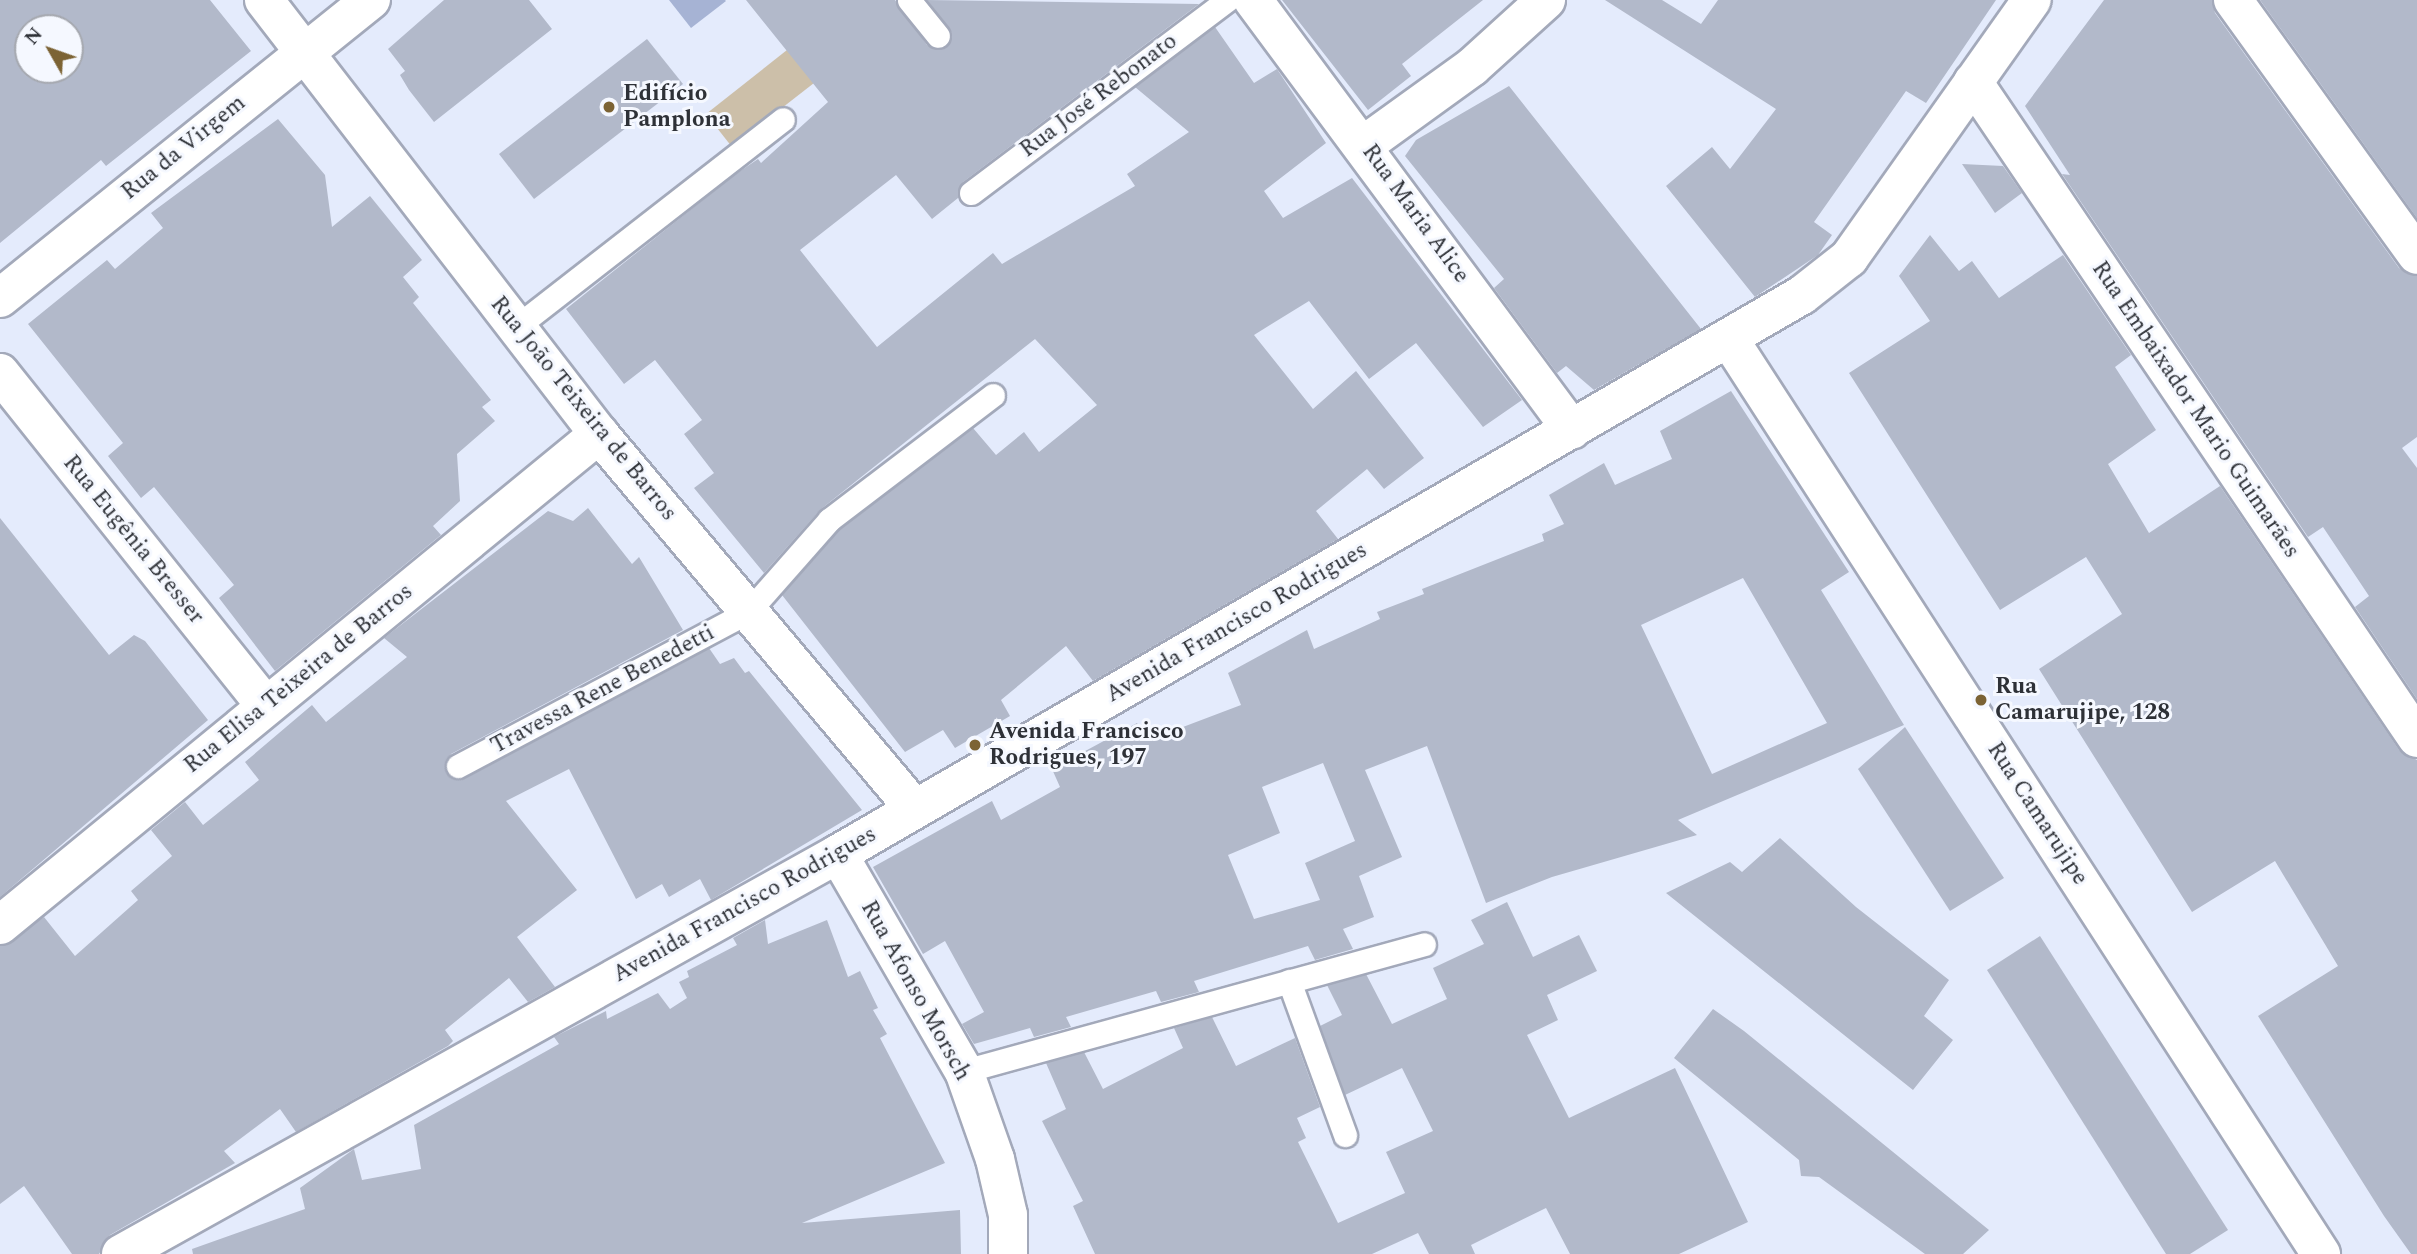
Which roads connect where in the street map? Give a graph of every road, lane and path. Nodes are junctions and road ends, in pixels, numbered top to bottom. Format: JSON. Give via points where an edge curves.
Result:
{"nodes":[{"id":1,"x":264,"y":0,"type":"edge"},
{"id":2,"x":371,"y":0,"type":"edge"},
{"id":3,"x":909,"y":0,"type":"edge"},
{"id":4,"x":1227,"y":0,"type":"edge"},
{"id":5,"x":1253,"y":0,"type":"edge"},
{"id":6,"x":1546,"y":0,"type":"edge"},
{"id":7,"x":2032,"y":0,"type":"edge"},
{"id":8,"x":2233,"y":0,"type":"edge"},
{"id":9,"x":938,"y":36,"type":"dead end"},
{"id":10,"x":304,"y":51,"type":"junction"},
{"id":11,"x":1973,"y":82,"type":"junction"},
{"id":12,"x":783,"y":119,"type":"dead end"},
{"id":13,"x":1364,"y":145,"type":"junction"},
{"id":14,"x":971,"y":193,"type":"dead end"},
{"id":15,"x":2417,"y":255,"type":"edge"},
{"id":16,"x":0,"y":298,"type":"edge"},
{"id":17,"x":516,"y":327,"type":"junction"},
{"id":18,"x":1729,"y":340,"type":"junction"},
{"id":19,"x":0,"y":373,"type":"edge"},
{"id":20,"x":993,"y":395,"type":"dead end"},
{"id":21,"x":1572,"y":430,"type":"junction"},
{"id":22,"x":599,"y":433,"type":"junction"},
{"id":23,"x":748,"y":612,"type":"junction"},
{"id":24,"x":266,"y":706,"type":"junction"},
{"id":25,"x":2417,"y":738,"type":"edge"},
{"id":26,"x":458,"y":766,"type":"dead end"},
{"id":27,"x":915,"y":809,"type":"junction"},
{"id":28,"x":838,"y":855,"type":"junction"},
{"id":29,"x":0,"y":925,"type":"edge"},
{"id":30,"x":1424,"y":944,"type":"dead end"},
{"id":31,"x":1289,"y":981,"type":"junction"},
{"id":32,"x":964,"y":1071,"type":"junction"},
{"id":33,"x":1345,"y":1135,"type":"dead end"},
{"id":34,"x":121,"y":1254,"type":"edge"},
{"id":35,"x":1008,"y":1254,"type":"edge"},
{"id":36,"x":2321,"y":1254,"type":"edge"}],
"edges":[{"from":1,"to":10,"type":"street","name":"Rua João Teixeira de Barros"},
{"from":2,"to":10,"type":"street","name":"Rua da Virgem"},
{"from":3,"to":9,"type":"lane"},
{"from":4,"to":14,"type":"lane","name":"Rua José Rebonato"},
{"from":5,"to":13,"type":"street","name":"Rua Maria Alice"},
{"from":6,"to":13,"type":"street","via":[[1472,67]]},
{"from":7,"to":11,"type":"street","name":"Avenida Francisco Rodrigues"},
{"from":8,"to":15,"type":"street"},
{"from":10,"to":16,"type":"street","name":"Rua da Virgem"},
{"from":10,"to":17,"type":"street","name":"Rua João Teixeira de Barros"},
{"from":11,"to":18,"type":"street","name":"Avenida Francisco Rodrigues","via":[[1849,258]]},
{"from":11,"to":25,"type":"street","name":"Rua Embaixador Mario Guimarães"},
{"from":12,"to":17,"type":"lane"},
{"from":13,"to":21,"type":"street","name":"Rua Maria Alice"},
{"from":17,"to":22,"type":"street","name":"Rua João Teixeira de Barros"},
{"from":18,"to":21,"type":"street","name":"Avenida Francisco Rodrigues"},
{"from":18,"to":36,"type":"street","name":"Rua Camarujipe"},
{"from":19,"to":24,"type":"street","name":"Rua Eugênia Bresser"},
{"from":20,"to":23,"type":"lane","via":[[830,520]]},
{"from":21,"to":27,"type":"street","name":"Avenida Francisco Rodrigues"},
{"from":22,"to":23,"type":"street","name":"Rua João Teixeira de Barros"},
{"from":22,"to":24,"type":"street","name":"Rua Elisa Teixeira de Barros"},
{"from":23,"to":26,"type":"lane","name":"Travessa Rene Benedetti"},
{"from":23,"to":27,"type":"street","name":"Rua João Teixeira de Barros"},
{"from":24,"to":29,"type":"street","name":"Rua Elisa Teixeira de Barros"},
{"from":27,"to":28,"type":"street","name":"Avenida Francisco Rodrigues"},
{"from":28,"to":32,"type":"street","name":"Rua Afonso Morsch"},
{"from":28,"to":34,"type":"street","name":"Avenida Francisco Rodrigues"},
{"from":30,"to":31,"type":"lane"},
{"from":31,"to":32,"type":"lane"},
{"from":31,"to":33,"type":"lane"},
{"from":32,"to":35,"type":"street","name":"Rua Afonso Morsch","via":[[995,1158],[1008,1215]]}]}
